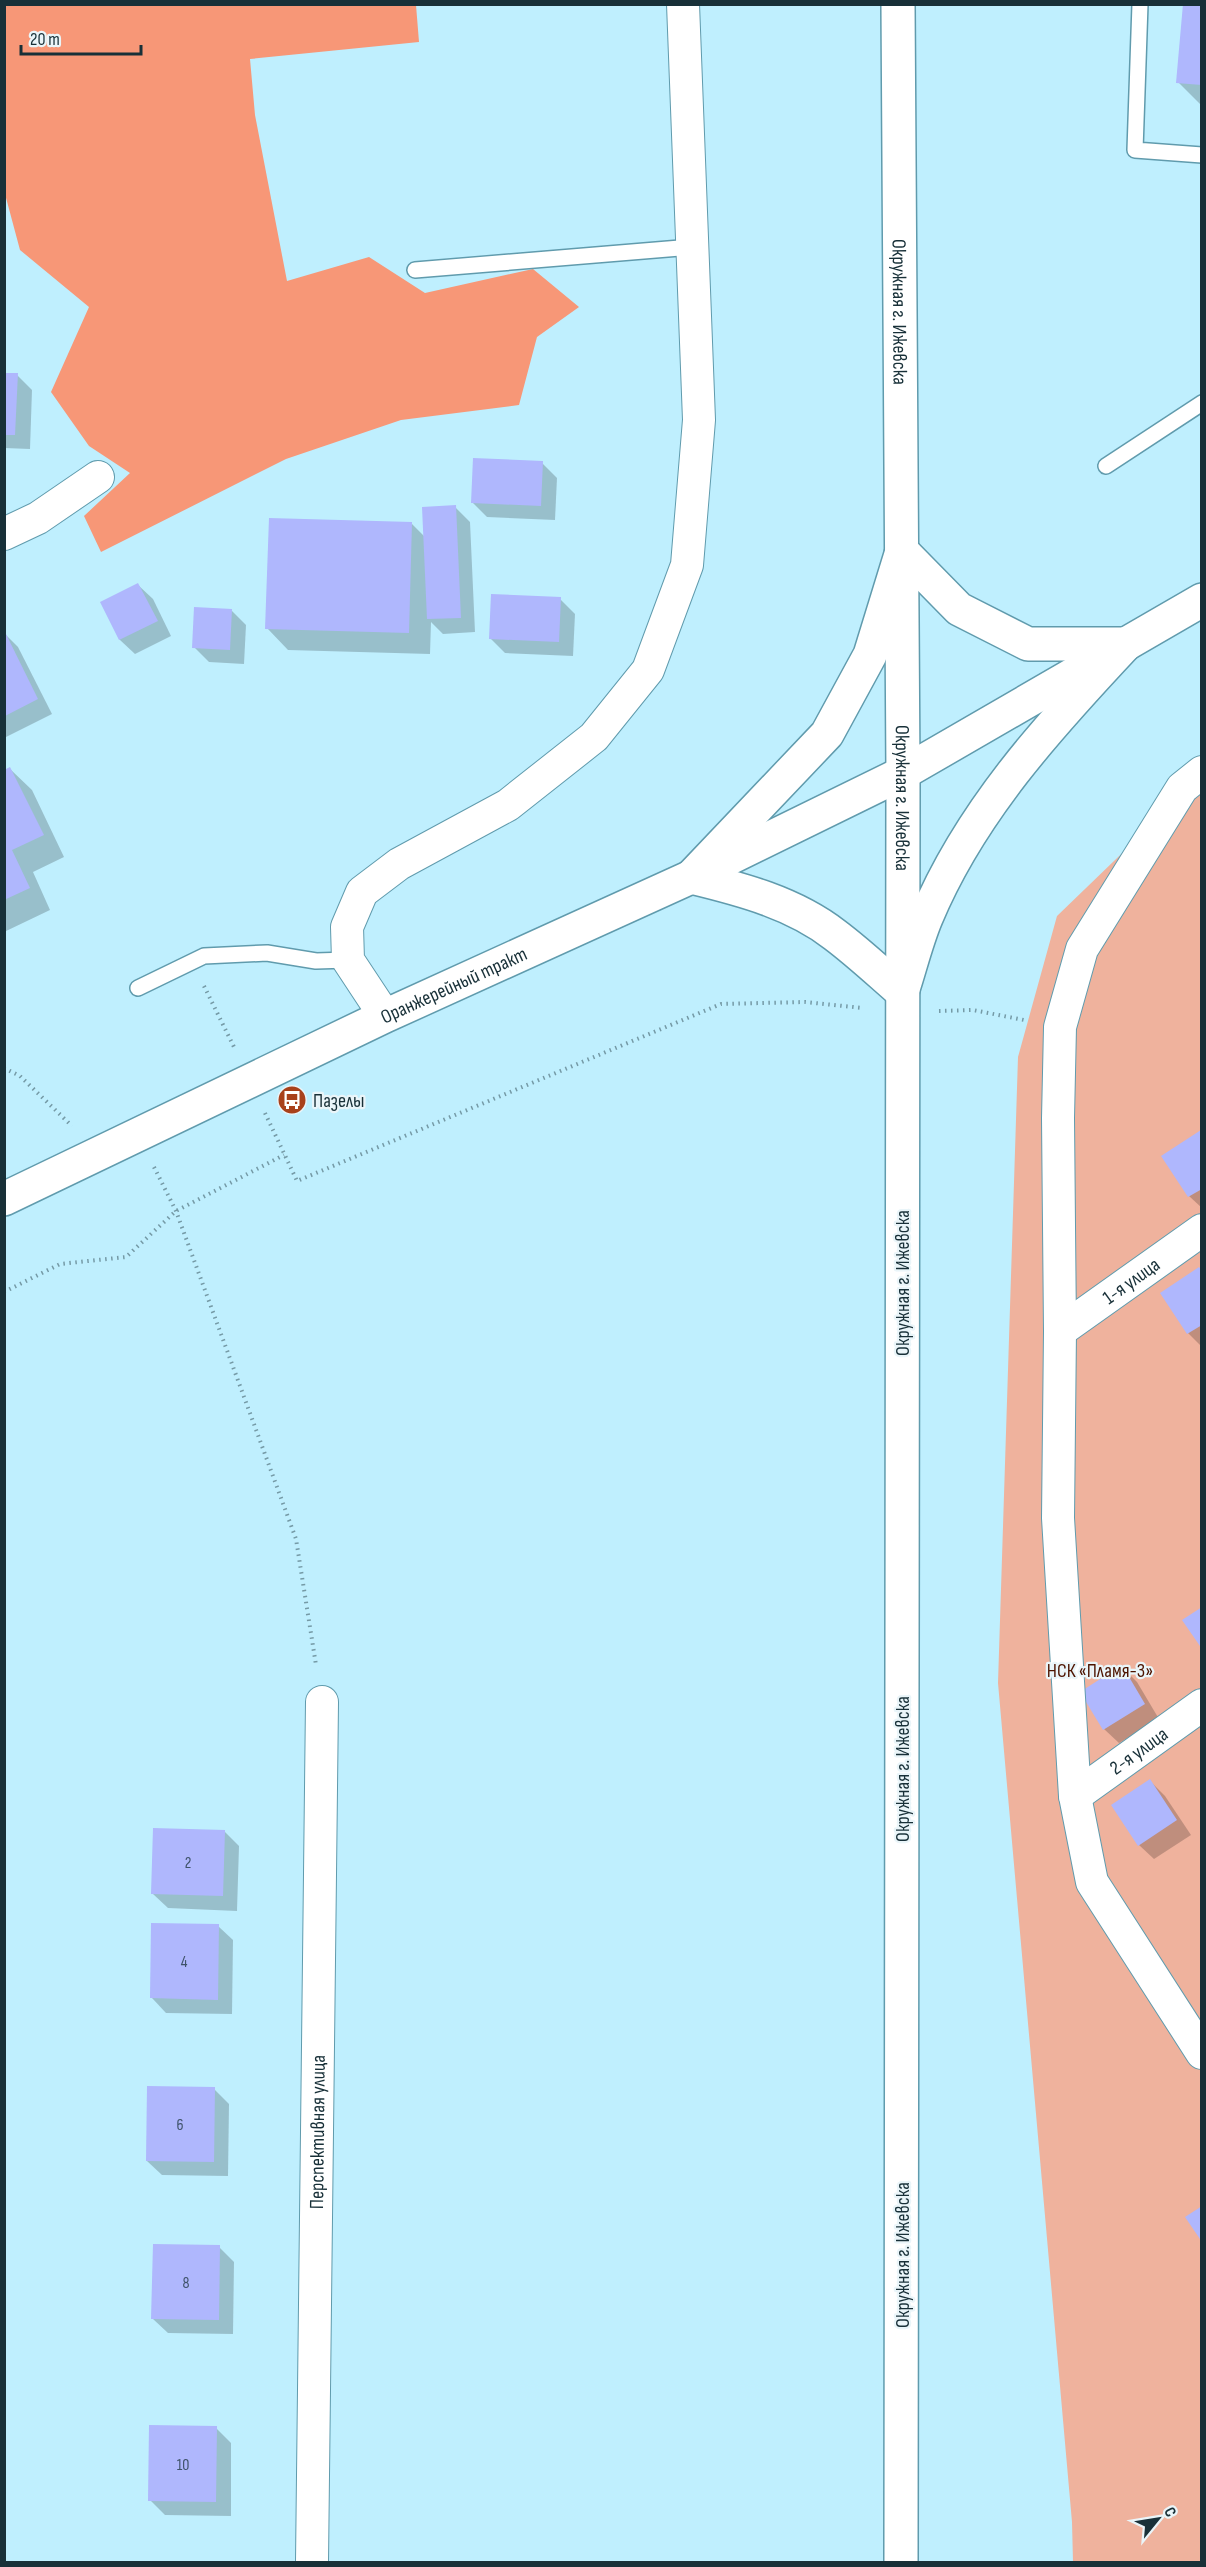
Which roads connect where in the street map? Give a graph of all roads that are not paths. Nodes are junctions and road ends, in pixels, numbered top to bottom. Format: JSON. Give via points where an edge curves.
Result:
{"nodes":[{"id":1,"x":683,"y":4,"type":"edge"},
{"id":2,"x":898,"y":4,"type":"edge"},
{"id":3,"x":1140,"y":4,"type":"edge"},
{"id":4,"x":1202,"y":155,"type":"edge"},
{"id":5,"x":692,"y":247,"type":"junction"},
{"id":6,"x":415,"y":270,"type":"dead end"},
{"id":7,"x":1202,"y":403,"type":"edge"},
{"id":8,"x":1106,"y":466,"type":"dead end"},
{"id":9,"x":99,"y":477,"type":"dead end"},
{"id":10,"x":4,"y":534,"type":"edge"},
{"id":11,"x":902,"y":551,"type":"junction"},
{"id":12,"x":1202,"y":600,"type":"edge"},
{"id":13,"x":1126,"y":644,"type":"junction"},
{"id":14,"x":1202,"y":772,"type":"edge"},
{"id":15,"x":903,"y":773,"type":"junction"},
{"id":16,"x":691,"y":877,"type":"junction"},
{"id":17,"x":348,"y":960,"type":"junction"},
{"id":18,"x":138,"y":988,"type":"dead end"},
{"id":19,"x":902,"y":1002,"type":"junction"},
{"id":20,"x":385,"y":1016,"type":"junction"},
{"id":21,"x":4,"y":1199,"type":"edge"},
{"id":22,"x":1202,"y":1230,"type":"edge"},
{"id":23,"x":1060,"y":1331,"type":"junction"},
{"id":24,"x":322,"y":1702,"type":"road end"},
{"id":25,"x":1202,"y":1705,"type":"edge"},
{"id":26,"x":1075,"y":1796,"type":"junction"},
{"id":27,"x":1202,"y":2053,"type":"edge"},
{"id":28,"x":312,"y":2562,"type":"edge"},
{"id":29,"x":901,"y":2562,"type":"edge"}],
"edges":[{"from":1,"to":5,"type":"street"},
{"from":2,"to":11,"type":"main road","name":"Окружная г. Ижевска"},
{"from":3,"to":4,"type":"lane","via":[[1135,150]]},
{"from":5,"to":6,"type":"lane"},
{"from":5,"to":17,"type":"street","via":[[699,420],[687,565],[648,670],[594,737],[508,805],[399,864],[362,892],[347,927]]},
{"from":7,"to":8,"type":"lane"},
{"from":9,"to":10,"type":"street","via":[[38,518]]},
{"from":11,"to":13,"type":"main road","via":[[959,609],[1028,644]]},
{"from":11,"to":15,"type":"main road","name":"Окружная г. Ижевска"},
{"from":11,"to":16,"type":"main road","via":[[870,655],[827,735]]},
{"from":12,"to":13,"type":"main road","name":"Оранжерейный тракт"},
{"from":13,"to":15,"type":"main road","name":"Оранжерейный тракт"},
{"from":13,"to":19,"type":"main road","via":[[1063,710],[1009,776],[962,848],[926,918]]},
{"from":14,"to":23,"type":"street","via":[[1182,788],[1082,949],[1060,1027]]},
{"from":15,"to":16,"type":"main road","name":"Оранжерейный тракт"},
{"from":15,"to":19,"type":"main road","name":"Окружная г. Ижевска"},
{"from":16,"to":19,"type":"main road","via":[[744,890],[805,916],[834,934]]},
{"from":16,"to":20,"type":"main road","name":"Оранжерейный тракт"},
{"from":17,"to":18,"type":"lane","via":[[316,961],[267,953],[204,956]]},
{"from":17,"to":20,"type":"street"},
{"from":19,"to":29,"type":"main road","name":"Окружная г. Ижевска"},
{"from":20,"to":21,"type":"main road","name":"Оранжерейный тракт"},
{"from":22,"to":23,"type":"street","name":"1-я улица"},
{"from":23,"to":26,"type":"street","via":[[1058,1518]]},
{"from":24,"to":28,"type":"street","name":"Перспективная улица"},
{"from":25,"to":26,"type":"street","name":"2-я улица"},
{"from":26,"to":27,"type":"street","via":[[1092,1882]]}]}
